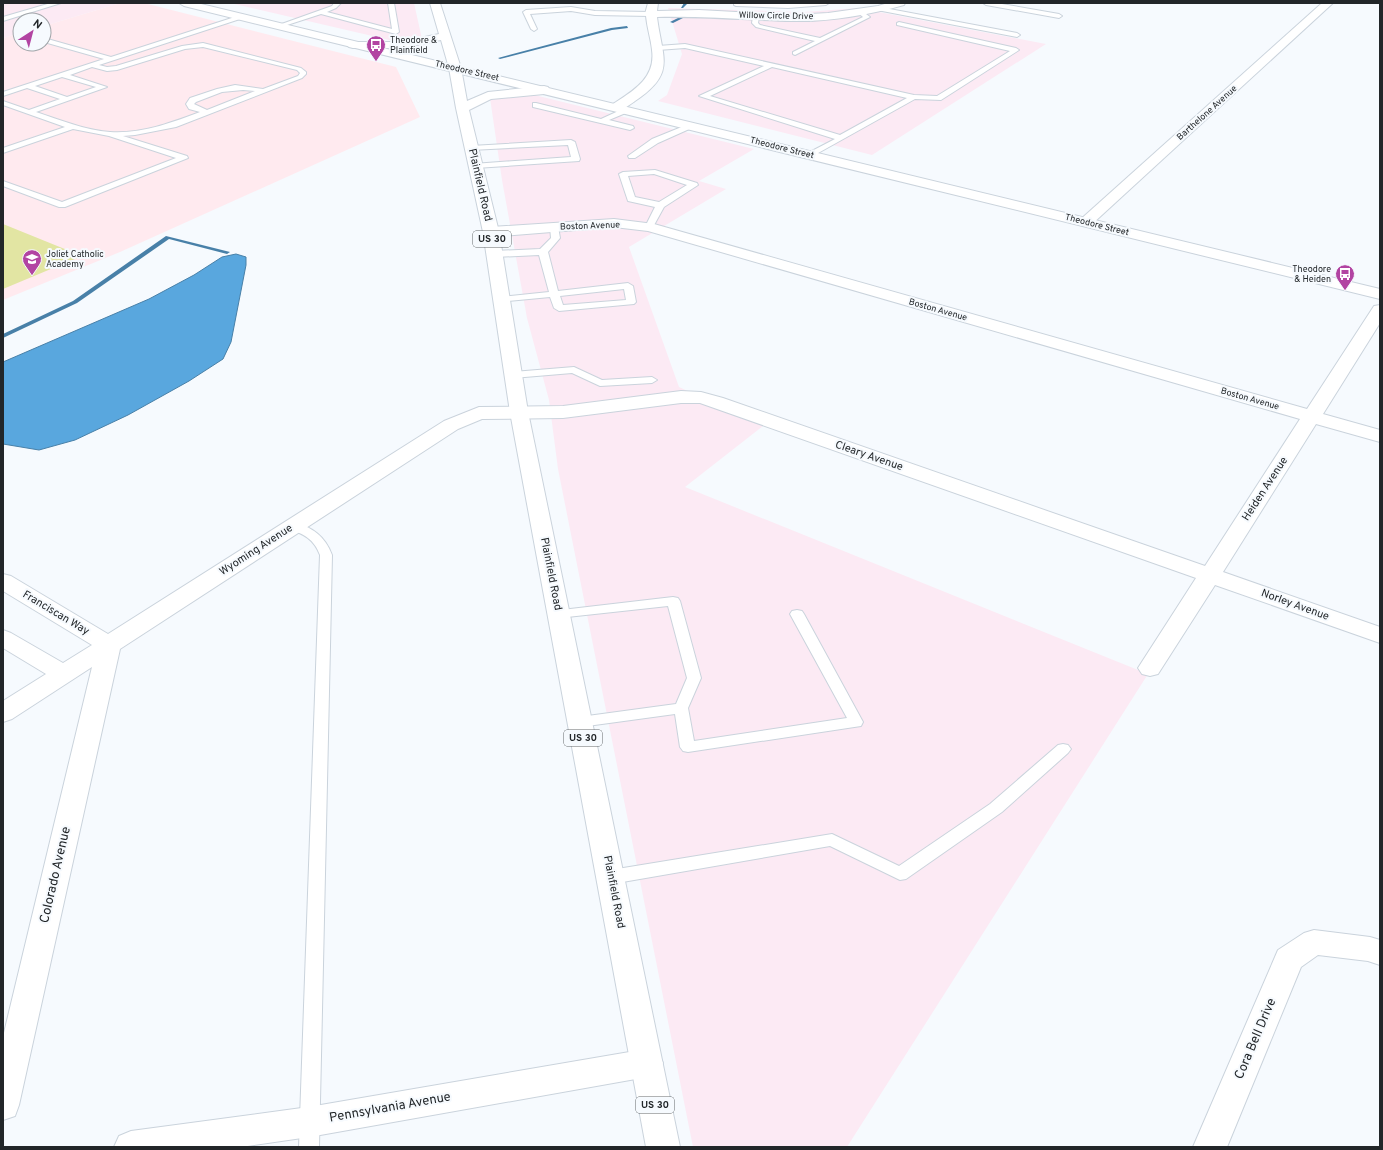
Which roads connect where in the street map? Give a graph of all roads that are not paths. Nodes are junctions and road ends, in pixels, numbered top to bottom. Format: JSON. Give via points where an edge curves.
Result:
{"nodes":[{"id":1,"x":58,"y":3,"type":"edge"},
{"id":2,"x":184,"y":3,"type":"edge"},
{"id":3,"x":338,"y":3,"type":"edge"},
{"id":4,"x":391,"y":3,"type":"edge"},
{"id":5,"x":435,"y":3,"type":"edge"},
{"id":6,"x":826,"y":3,"type":"edge"},
{"id":7,"x":900,"y":3,"type":"edge"},
{"id":8,"x":986,"y":3,"type":"edge"},
{"id":9,"x":1328,"y":3,"type":"edge"},
{"id":10,"x":736,"y":4,"type":"edge"},
{"id":11,"x":652,"y":8,"type":"edge"},
{"id":12,"x":862,"y":9,"type":"junction"},
{"id":13,"x":877,"y":9,"type":"junction"},
{"id":14,"x":26,"y":12,"type":"edge"},
{"id":15,"x":321,"y":12,"type":"junction"},
{"id":16,"x":3,"y":13,"type":"edge"},
{"id":17,"x":12,"y":16,"type":"joint"},
{"id":18,"x":1059,"y":16,"type":"dead end"},
{"id":19,"x":241,"y":17,"type":"junction"},
{"id":20,"x":756,"y":17,"type":"junction"},
{"id":21,"x":3,"y":19,"type":"edge"},
{"id":22,"x":898,"y":24,"type":"dead end"},
{"id":23,"x":279,"y":26,"type":"junction"},
{"id":24,"x":534,"y":29,"type":"dead end"},
{"id":25,"x":1017,"y":35,"type":"dead end"},
{"id":26,"x":444,"y":36,"type":"junction"},
{"id":27,"x":821,"y":40,"type":"junction"},
{"id":28,"x":52,"y":42,"type":"edge"},
{"id":29,"x":353,"y":44,"type":"junction"},
{"id":30,"x":658,"y":48,"type":"junction"},
{"id":31,"x":795,"y":53,"type":"dead end"},
{"id":32,"x":111,"y":59,"type":"junction"},
{"id":33,"x":91,"y":65,"type":"junction"},
{"id":34,"x":770,"y":65,"type":"junction"},
{"id":35,"x":455,"y":68,"type":"junction"},
{"id":36,"x":63,"y":75,"type":"junction"},
{"id":37,"x":27,"y":86,"type":"junction"},
{"id":38,"x":264,"y":90,"type":"junction"},
{"id":39,"x":544,"y":90,"type":"junction"},
{"id":40,"x":3,"y":94,"type":"edge"},
{"id":41,"x":914,"y":97,"type":"junction"},
{"id":42,"x":68,"y":99,"type":"junction"},
{"id":43,"x":3,"y":103,"type":"edge"},
{"id":44,"x":536,"y":105,"type":"dead end"},
{"id":45,"x":462,"y":108,"type":"junction"},
{"id":46,"x":621,"y":108,"type":"junction"},
{"id":47,"x":29,"y":112,"type":"junction"},
{"id":48,"x":206,"y":112,"type":"junction"},
{"id":49,"x":602,"y":121,"type":"junction"},
{"id":50,"x":692,"y":126,"type":"junction"},
{"id":51,"x":72,"y":127,"type":"junction"},
{"id":52,"x":630,"y":128,"type":"dead end"},
{"id":53,"x":110,"y":134,"type":"junction"},
{"id":54,"x":841,"y":138,"type":"junction"},
{"id":55,"x":472,"y":148,"type":"junction"},
{"id":56,"x":3,"y":151,"type":"edge"},
{"id":57,"x":811,"y":155,"type":"junction"},
{"id":58,"x":632,"y":156,"type":"dead end"},
{"id":59,"x":476,"y":166,"type":"junction"},
{"id":60,"x":3,"y":183,"type":"edge"},
{"id":61,"x":660,"y":205,"type":"junction"},
{"id":62,"x":1086,"y":222,"type":"junction"},
{"id":63,"x":554,"y":227,"type":"junction"},
{"id":64,"x":649,"y":227,"type":"junction"},
{"id":65,"x":491,"y":232,"type":"junction"},
{"id":66,"x":543,"y":252,"type":"junction"},
{"id":67,"x":494,"y":254,"type":"junction"},
{"id":68,"x":554,"y":294,"type":"junction"},
{"id":69,"x":1380,"y":294,"type":"edge"},
{"id":70,"x":501,"y":300,"type":"junction"},
{"id":71,"x":1380,"y":310,"type":"edge"},
{"id":72,"x":512,"y":375,"type":"junction"},
{"id":73,"x":652,"y":380,"type":"dead end"},
{"id":74,"x":519,"y":412,"type":"junction"},
{"id":75,"x":1312,"y":417,"type":"junction"},
{"id":76,"x":1380,"y":436,"type":"edge"},
{"id":77,"x":293,"y":526,"type":"junction"},
{"id":78,"x":1210,"y":575,"type":"junction"},
{"id":79,"x":3,"y":581,"type":"edge"},
{"id":80,"x":558,"y":614,"type":"junction"},
{"id":81,"x":797,"y":614,"type":"dead end"},
{"id":82,"x":1380,"y":635,"type":"edge"},
{"id":83,"x":3,"y":638,"type":"edge"},
{"id":84,"x":109,"y":645,"type":"junction"},
{"id":85,"x":1150,"y":668,"type":"dead end"},
{"id":86,"x":64,"y":674,"type":"junction"},
{"id":87,"x":681,"y":708,"type":"junction"},
{"id":88,"x":3,"y":713,"type":"edge"},
{"id":89,"x":580,"y":722,"type":"junction"},
{"id":90,"x":1063,"y":749,"type":"dead end"},
{"id":91,"x":610,"y":877,"type":"junction"},
{"id":92,"x":1380,"y":953,"type":"edge"},
{"id":93,"x":647,"y":1063,"type":"junction"},
{"id":94,"x":3,"y":1105,"type":"edge"},
{"id":95,"x":309,"y":1135,"type":"edge"},
{"id":96,"x":131,"y":1147,"type":"edge"},
{"id":97,"x":663,"y":1147,"type":"edge"},
{"id":98,"x":1210,"y":1147,"type":"edge"}],
"edges":[{"from":1,"to":14,"type":"lane"},
{"from":2,"to":19,"type":"street","name":"Theodore Street"},
{"from":3,"to":15,"type":"lane"},
{"from":4,"to":15,"type":"lane","via":[[396,32]]},
{"from":5,"to":26,"type":"street","name":"Plainfield Road","number":"US 30"},
{"from":6,"to":10,"type":"lane","via":[[788,6]]},
{"from":7,"to":13,"type":"street","name":"Willow Circle Drive"},
{"from":8,"to":18,"type":"lane"},
{"from":9,"to":62,"type":"street","name":"Barthelone Avenue"},
{"from":11,"to":20,"type":"street","name":"Willow Circle Drive"},
{"from":11,"to":24,"type":"lane","via":[[595,13],[571,8],[526,12]]},
{"from":11,"to":30,"type":"street"},
{"from":12,"to":13,"type":"street","name":"Willow Circle Drive"},
{"from":12,"to":20,"type":"street","name":"Willow Circle Drive","via":[[828,16]]},
{"from":12,"to":27,"type":"lane","via":[[867,17]]},
{"from":13,"to":25,"type":"lane"},
{"from":15,"to":23,"type":"lane"},
{"from":16,"to":17,"type":"lane"},
{"from":17,"to":21,"type":"lane"},
{"from":19,"to":23,"type":"street","name":"Theodore Street"},
{"from":19,"to":32,"type":"lane"},
{"from":20,"to":27,"type":"lane","via":[[758,26]]},
{"from":22,"to":41,"type":"lane","via":[[1016,50],[938,98]]},
{"from":23,"to":29,"type":"street","name":"Theodore Street"},
{"from":26,"to":29,"type":"street","via":[[401,45]]},
{"from":26,"to":35,"type":"street","name":"Plainfield Road","number":"US 30"},
{"from":27,"to":31,"type":"lane"},
{"from":28,"to":32,"type":"lane"},
{"from":29,"to":35,"type":"street","name":"Theodore Street"},
{"from":30,"to":34,"type":"lane","via":[[685,46]]},
{"from":30,"to":46,"type":"street","via":[[659,60],[654,77],[644,90]]},
{"from":32,"to":33,"type":"lane"},
{"from":33,"to":36,"type":"lane"},
{"from":33,"to":38,"type":"lane","via":[[107,70],[184,47],[203,45],[299,69],[304,73],[300,77]]},
{"from":34,"to":41,"type":"lane"},
{"from":34,"to":54,"type":"lane","via":[[702,96]]},
{"from":35,"to":39,"type":"street","name":"Theodore Street"},
{"from":35,"to":45,"type":"street","name":"Plainfield Road","number":"US 30"},
{"from":36,"to":37,"type":"lane"},
{"from":36,"to":42,"type":"lane","via":[[103,87]]},
{"from":37,"to":40,"type":"lane"},
{"from":37,"to":42,"type":"lane"},
{"from":38,"to":48,"type":"lane"},
{"from":38,"to":48,"type":"lane","via":[[235,86],[224,88],[193,100],[190,104]]},
{"from":39,"to":45,"type":"street","via":[[488,96]]},
{"from":39,"to":46,"type":"street","name":"Theodore Street"},
{"from":41,"to":54,"type":"lane"},
{"from":42,"to":47,"type":"lane"},
{"from":43,"to":47,"type":"lane"},
{"from":44,"to":49,"type":"lane"},
{"from":45,"to":55,"type":"street","name":"Plainfield Road","number":"US 30"},
{"from":46,"to":49,"type":"lane"},
{"from":46,"to":50,"type":"street","name":"Theodore Street"},
{"from":47,"to":51,"type":"lane"},
{"from":48,"to":53,"type":"lane","via":[[172,125],[135,133]]},
{"from":49,"to":52,"type":"lane"},
{"from":50,"to":57,"type":"street","name":"Theodore Street"},
{"from":50,"to":58,"type":"lane","via":[[655,141]]},
{"from":51,"to":53,"type":"lane"},
{"from":51,"to":56,"type":"lane"},
{"from":53,"to":60,"type":"lane","via":[[184,158],[62,206]]},
{"from":54,"to":57,"type":"lane"},
{"from":55,"to":59,"type":"street","name":"Plainfield Road","number":"US 30"},
{"from":55,"to":59,"type":"lane","via":[[571,142],[576,159]]},
{"from":57,"to":62,"type":"street","name":"Theodore Street"},
{"from":59,"to":65,"type":"street","name":"Plainfield Road","number":"US 30"},
{"from":61,"to":61,"type":"lane","via":[[694,185],[655,172],[623,174],[631,199]]},
{"from":61,"to":64,"type":"lane"},
{"from":62,"to":69,"type":"street","name":"Theodore Street"},
{"from":63,"to":64,"type":"street","name":"Boston Avenue","via":[[614,223]]},
{"from":63,"to":65,"type":"street","name":"Boston Avenue"},
{"from":63,"to":66,"type":"lane","via":[[556,238]]},
{"from":64,"to":75,"type":"street","name":"Boston Avenue"},
{"from":65,"to":67,"type":"street","name":"Plainfield Road","number":"US 30"},
{"from":66,"to":67,"type":"lane"},
{"from":66,"to":68,"type":"lane"},
{"from":67,"to":70,"type":"street","name":"Plainfield Road","number":"US 30"},
{"from":68,"to":68,"type":"lane","via":[[559,308],[631,302],[628,286]]},
{"from":68,"to":70,"type":"lane"},
{"from":70,"to":72,"type":"street","name":"Plainfield Road","number":"US 30"},
{"from":71,"to":75,"type":"street","name":"Heiden Avenue"},
{"from":72,"to":73,"type":"lane","via":[[574,370],[600,383]]},
{"from":72,"to":74,"type":"street","name":"Plainfield Road","number":"US 30"},
{"from":74,"to":77,"type":"street","name":"Wyoming Avenue","via":[[478,413],[451,425]]},
{"from":74,"to":78,"type":"street","name":"Cleary Avenue","via":[[563,412],[681,397],[701,398]]},
{"from":74,"to":80,"type":"street","name":"Plainfield Road","number":"US 30"},
{"from":75,"to":76,"type":"street","name":"Boston Avenue"},
{"from":75,"to":78,"type":"street","name":"Heiden Avenue"},
{"from":77,"to":84,"type":"street","name":"Wyoming Avenue"},
{"from":77,"to":95,"type":"lane","via":[[310,532],[322,543],[326,555]]},
{"from":78,"to":82,"type":"street","name":"Norley Avenue"},
{"from":78,"to":85,"type":"street","name":"Heiden Avenue"},
{"from":79,"to":84,"type":"street","name":"Franciscan Way"},
{"from":80,"to":87,"type":"lane","via":[[673,601],[694,678]]},
{"from":80,"to":89,"type":"street","name":"Plainfield Road","number":"US 30"},
{"from":81,"to":87,"type":"lane","via":[[856,722],[688,747]]},
{"from":83,"to":86,"type":"street"},
{"from":84,"to":86,"type":"street","name":"Wyoming Avenue"},
{"from":84,"to":94,"type":"street","name":"Colorado Avenue"},
{"from":86,"to":88,"type":"street","name":"Wyoming Avenue"},
{"from":87,"to":89,"type":"lane"},
{"from":89,"to":91,"type":"street","name":"Plainfield Road","number":"US 30"},
{"from":90,"to":91,"type":"lane","via":[[996,808],[900,874],[832,840]]},
{"from":91,"to":93,"type":"street","name":"Plainfield Road","number":"US 30"},
{"from":92,"to":98,"type":"street","name":"Cora Bell Drive","via":[[1370,949],[1314,942],[1289,959]]},
{"from":93,"to":95,"type":"street","name":"Pennsylvania Avenue"},
{"from":93,"to":97,"type":"street","name":"Plainfield Road","number":"US 30"},
{"from":95,"to":96,"type":"street","name":"Pennsylvania Avenue"}]}
